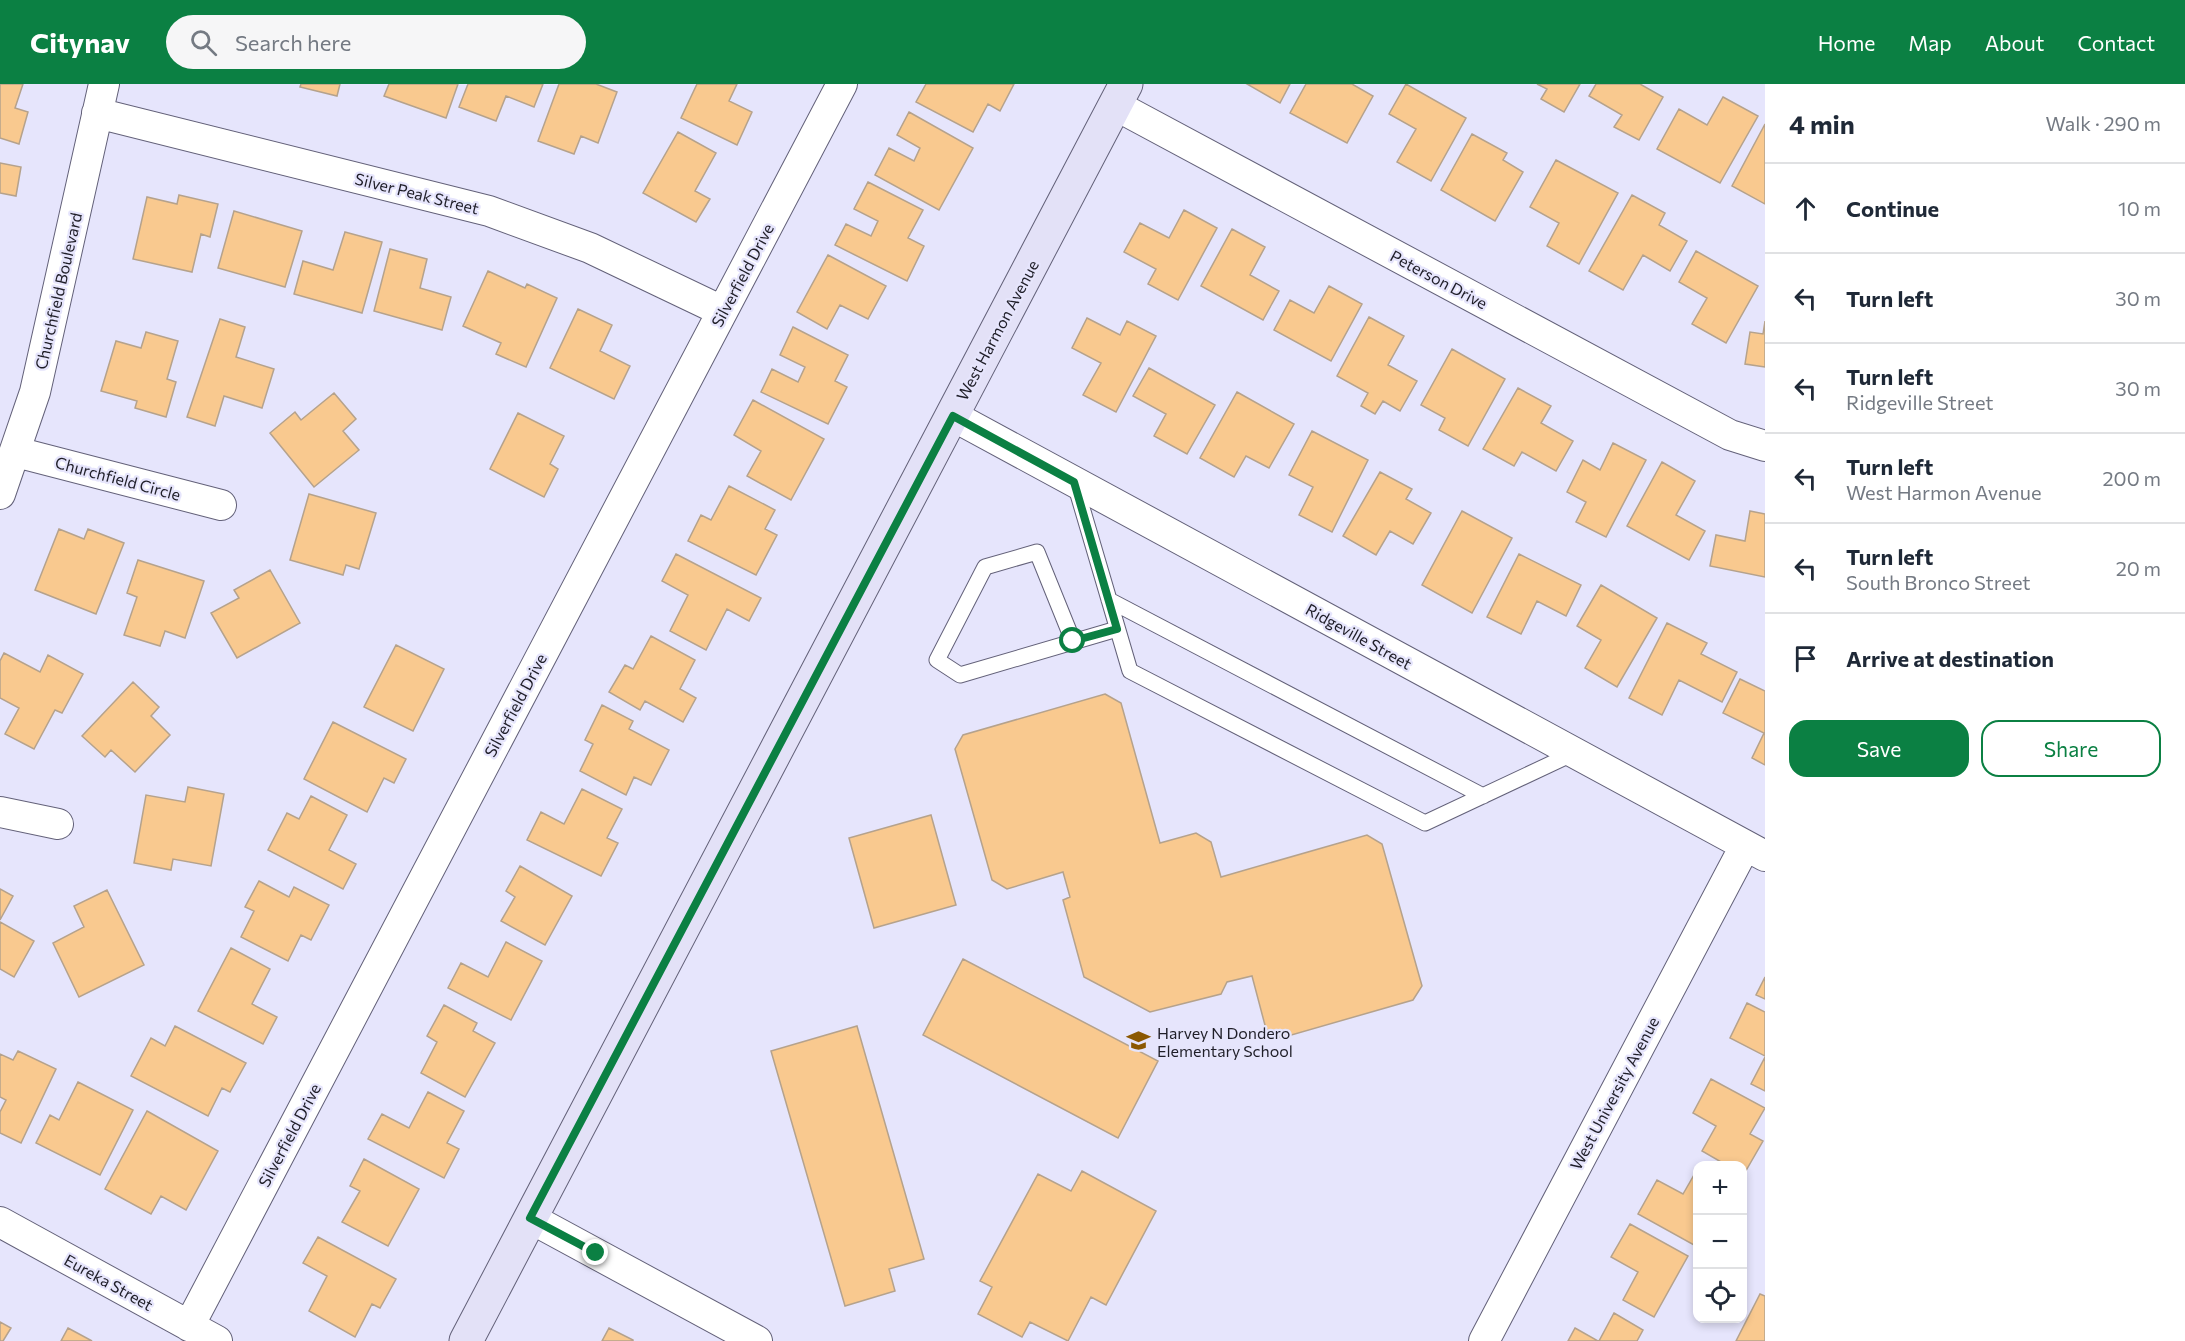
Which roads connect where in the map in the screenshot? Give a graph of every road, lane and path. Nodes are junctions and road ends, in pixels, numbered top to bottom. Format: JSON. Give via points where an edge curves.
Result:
{"nodes":[{"id":1,"x":104,"y":84,"type":"edge"},
{"id":2,"x":842,"y":84,"type":"edge"},
{"id":3,"x":1120,"y":95,"type":"edge"},
{"id":4,"x":98,"y":113,"type":"junction"},
{"id":5,"x":722,"y":311,"type":"junction"},
{"id":6,"x":953,"y":416,"type":"junction"},
{"id":7,"x":1765,"y":446,"type":"edge"},
{"id":8,"x":16,"y":452,"type":"junction"},
{"id":9,"x":1074,"y":482,"type":"junction"},
{"id":10,"x":0,"y":494,"type":"edge"},
{"id":11,"x":221,"y":505,"type":"dead end"},
{"id":12,"x":1109,"y":600,"type":"junction"},
{"id":13,"x":1117,"y":629,"type":"junction"},
{"id":14,"x":1073,"y":641,"type":"junction"},
{"id":15,"x":1574,"y":753,"type":"junction"},
{"id":16,"x":1483,"y":796,"type":"junction"},
{"id":17,"x":0,"y":812,"type":"edge"},
{"id":18,"x":58,"y":824,"type":"dead end"},
{"id":19,"x":1755,"y":851,"type":"edge"},
{"id":20,"x":530,"y":1218,"type":"junction"},
{"id":21,"x":0,"y":1222,"type":"edge"},
{"id":22,"x":189,"y":1326,"type":"junction"},
{"id":23,"x":217,"y":1341,"type":"edge"},
{"id":24,"x":466,"y":1341,"type":"edge"},
{"id":25,"x":758,"y":1341,"type":"edge"},
{"id":26,"x":1484,"y":1341,"type":"edge"}],
"edges":[{"from":1,"to":4,"type":"street","name":"Churchfield Boulevard"},
{"from":2,"to":5,"type":"street","name":"Silverfield Drive"},
{"from":3,"to":6,"type":"main road","name":"West Harmon Avenue"},
{"from":3,"to":7,"type":"street","name":"Peterson Drive","via":[[1730,435]]},
{"from":4,"to":5,"type":"street","name":"Silver Peak Street","via":[[489,211],[590,248]]},
{"from":4,"to":8,"type":"street","name":"Churchfield Boulevard","via":[[35,392]]},
{"from":5,"to":22,"type":"street","name":"Silverfield Drive"},
{"from":6,"to":9,"type":"street","name":"Ridgeville Street"},
{"from":6,"to":20,"type":"main road","name":"West Harmon Avenue"},
{"from":8,"to":10,"type":"street","name":"Churchfield Boulevard"},
{"from":8,"to":11,"type":"street","name":"Churchfield Circle"},
{"from":9,"to":12,"type":"lane"},
{"from":9,"to":15,"type":"street","name":"Ridgeville Street"},
{"from":12,"to":13,"type":"lane"},
{"from":12,"to":16,"type":"lane"},
{"from":13,"to":14,"type":"lane"},
{"from":13,"to":16,"type":"lane","via":[[1130,671],[1425,823]]},
{"from":14,"to":14,"type":"lane","via":[[960,675],[937,660],[985,567],[1037,552]]},
{"from":15,"to":16,"type":"lane"},
{"from":15,"to":19,"type":"street","name":"Ridgeville Street"},
{"from":17,"to":18,"type":"street"},
{"from":19,"to":26,"type":"street","name":"West University Avenue"},
{"from":20,"to":24,"type":"main road","name":"West Harmon Avenue"},
{"from":20,"to":25,"type":"street"},
{"from":21,"to":22,"type":"street","name":"Eureka Street"},
{"from":22,"to":23,"type":"street","name":"Eureka Street"}]}
